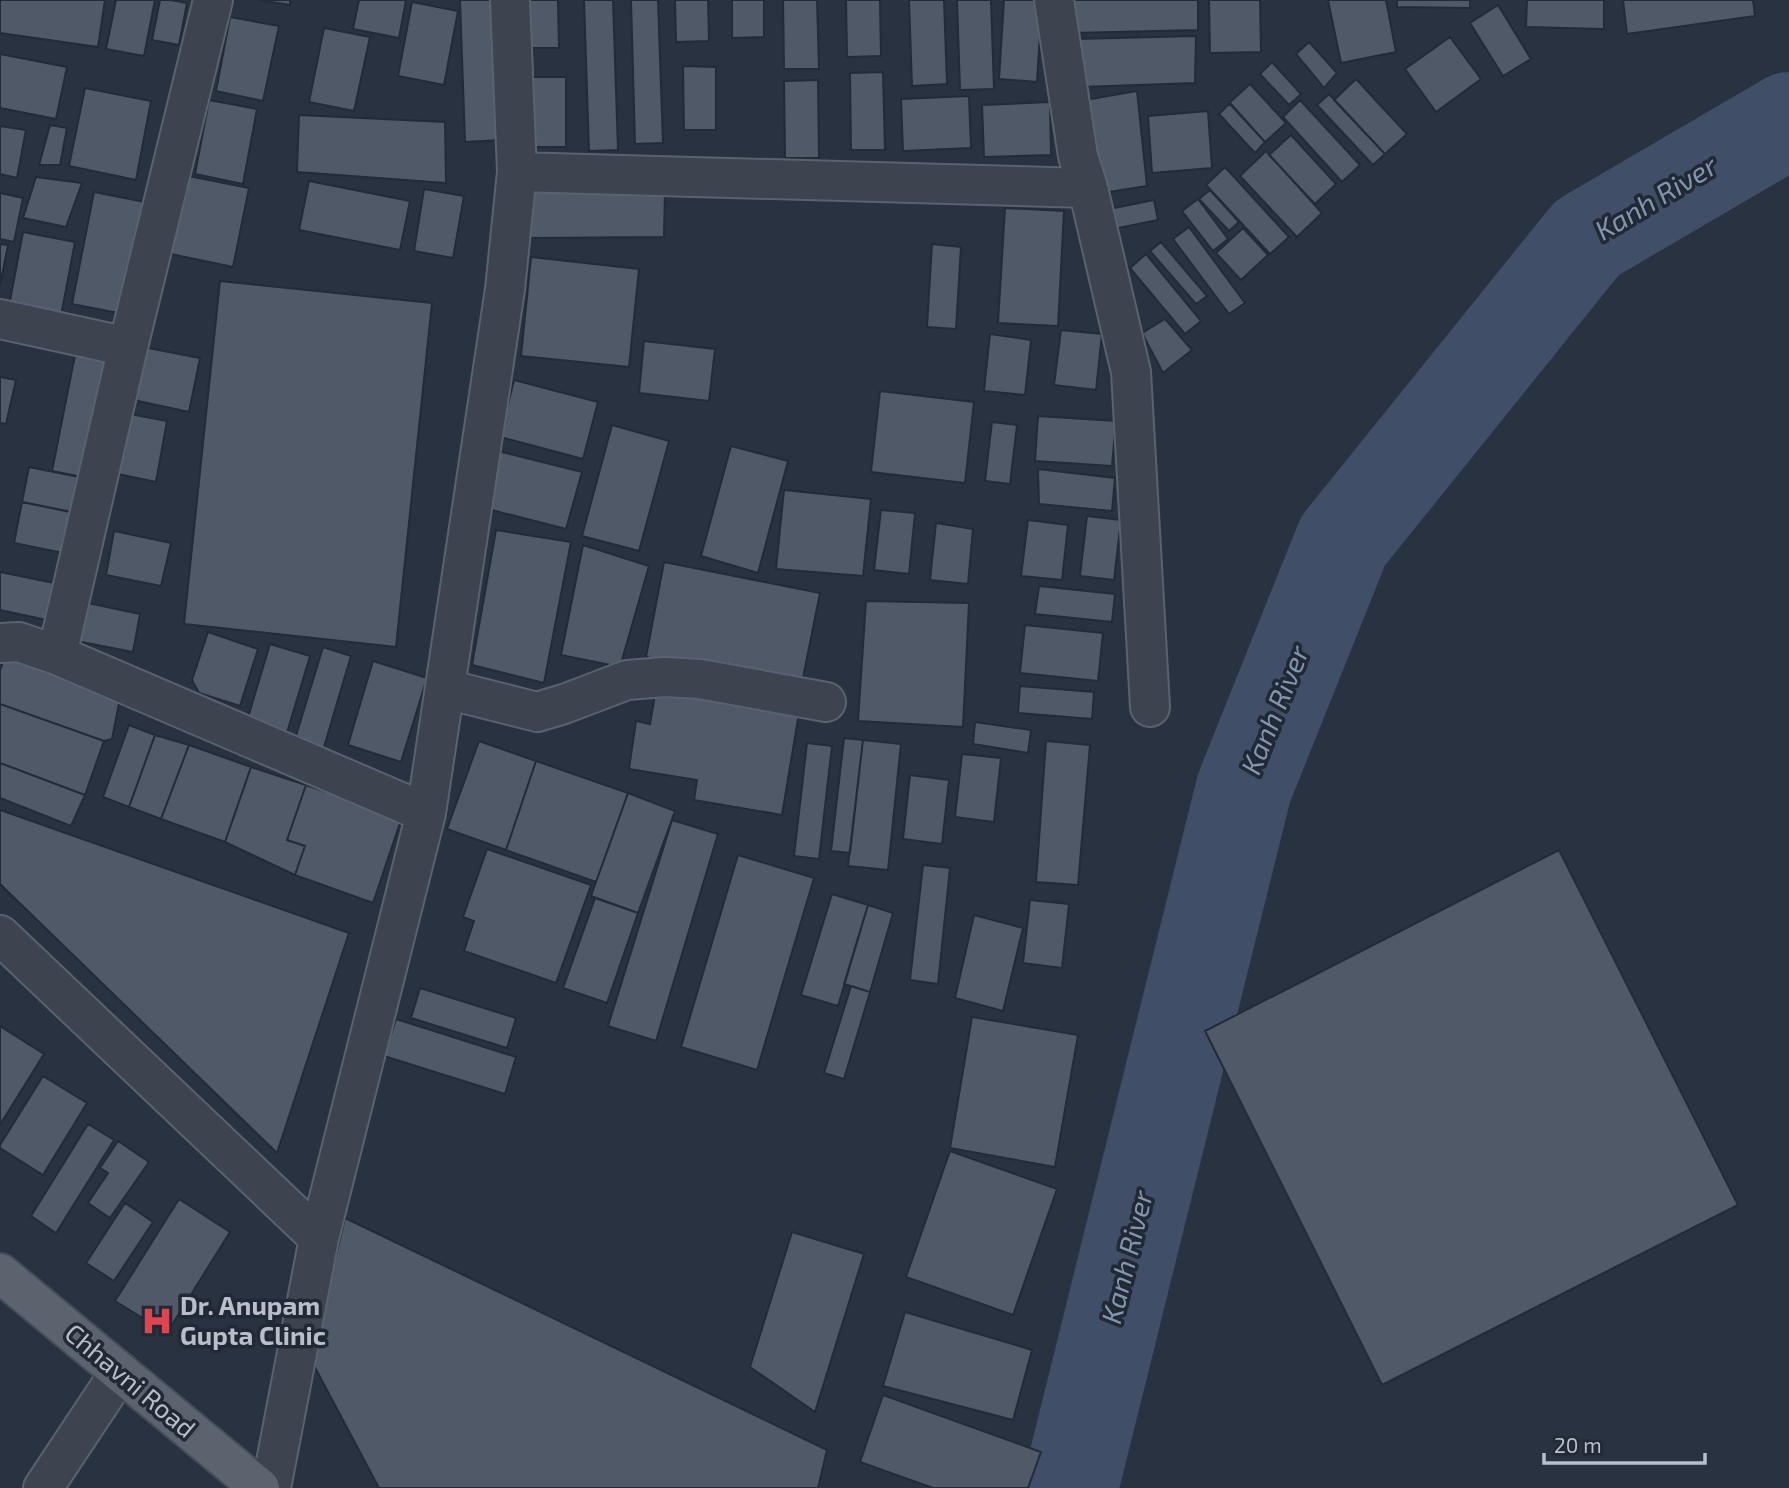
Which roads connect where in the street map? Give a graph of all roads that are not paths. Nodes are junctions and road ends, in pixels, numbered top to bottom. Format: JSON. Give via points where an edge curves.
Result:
{"nodes":[{"id":1,"x":213,"y":0,"type":"edge"},
{"id":2,"x":510,"y":0,"type":"edge"},
{"id":3,"x":1054,"y":0,"type":"edge"},
{"id":4,"x":517,"y":172,"type":"junction"},
{"id":5,"x":1088,"y":188,"type":"junction"},
{"id":6,"x":0,"y":319,"type":"edge"},
{"id":7,"x":128,"y":347,"type":"junction"},
{"id":8,"x":0,"y":643,"type":"edge"},
{"id":9,"x":57,"y":655,"type":"junction"},
{"id":10,"x":446,"y":689,"type":"junction"},
{"id":11,"x":826,"y":702,"type":"dead end"},
{"id":12,"x":1150,"y":707,"type":"dead end"},
{"id":13,"x":426,"y":813,"type":"junction"},
{"id":14,"x":0,"y":935,"type":"edge"},
{"id":15,"x":319,"y":1238,"type":"junction"},
{"id":16,"x":0,"y":1273,"type":"edge"},
{"id":17,"x":120,"y":1372,"type":"junction"},
{"id":18,"x":43,"y":1488,"type":"edge"},
{"id":19,"x":260,"y":1488,"type":"edge"},
{"id":20,"x":271,"y":1488,"type":"edge"}],
"edges":[{"from":1,"to":7,"type":"street"},
{"from":2,"to":4,"type":"street"},
{"from":3,"to":5,"type":"street","via":[[1078,156]]},
{"from":4,"to":5,"type":"street"},
{"from":4,"to":10,"type":"street","via":[[505,289]]},
{"from":5,"to":12,"type":"street","via":[[1131,372]]},
{"from":6,"to":7,"type":"street"},
{"from":7,"to":9,"type":"street"},
{"from":8,"to":9,"type":"street","via":[[19,642]]},
{"from":9,"to":13,"type":"street"},
{"from":10,"to":11,"type":"street","via":[[537,712],[627,680],[665,677]]},
{"from":10,"to":13,"type":"street"},
{"from":13,"to":15,"type":"street"},
{"from":14,"to":15,"type":"street"},
{"from":15,"to":20,"type":"street"},
{"from":16,"to":17,"type":"main road","name":"Chhavni Road"},
{"from":17,"to":18,"type":"street"},
{"from":17,"to":19,"type":"main road","name":"Chhavni Road"}]}
